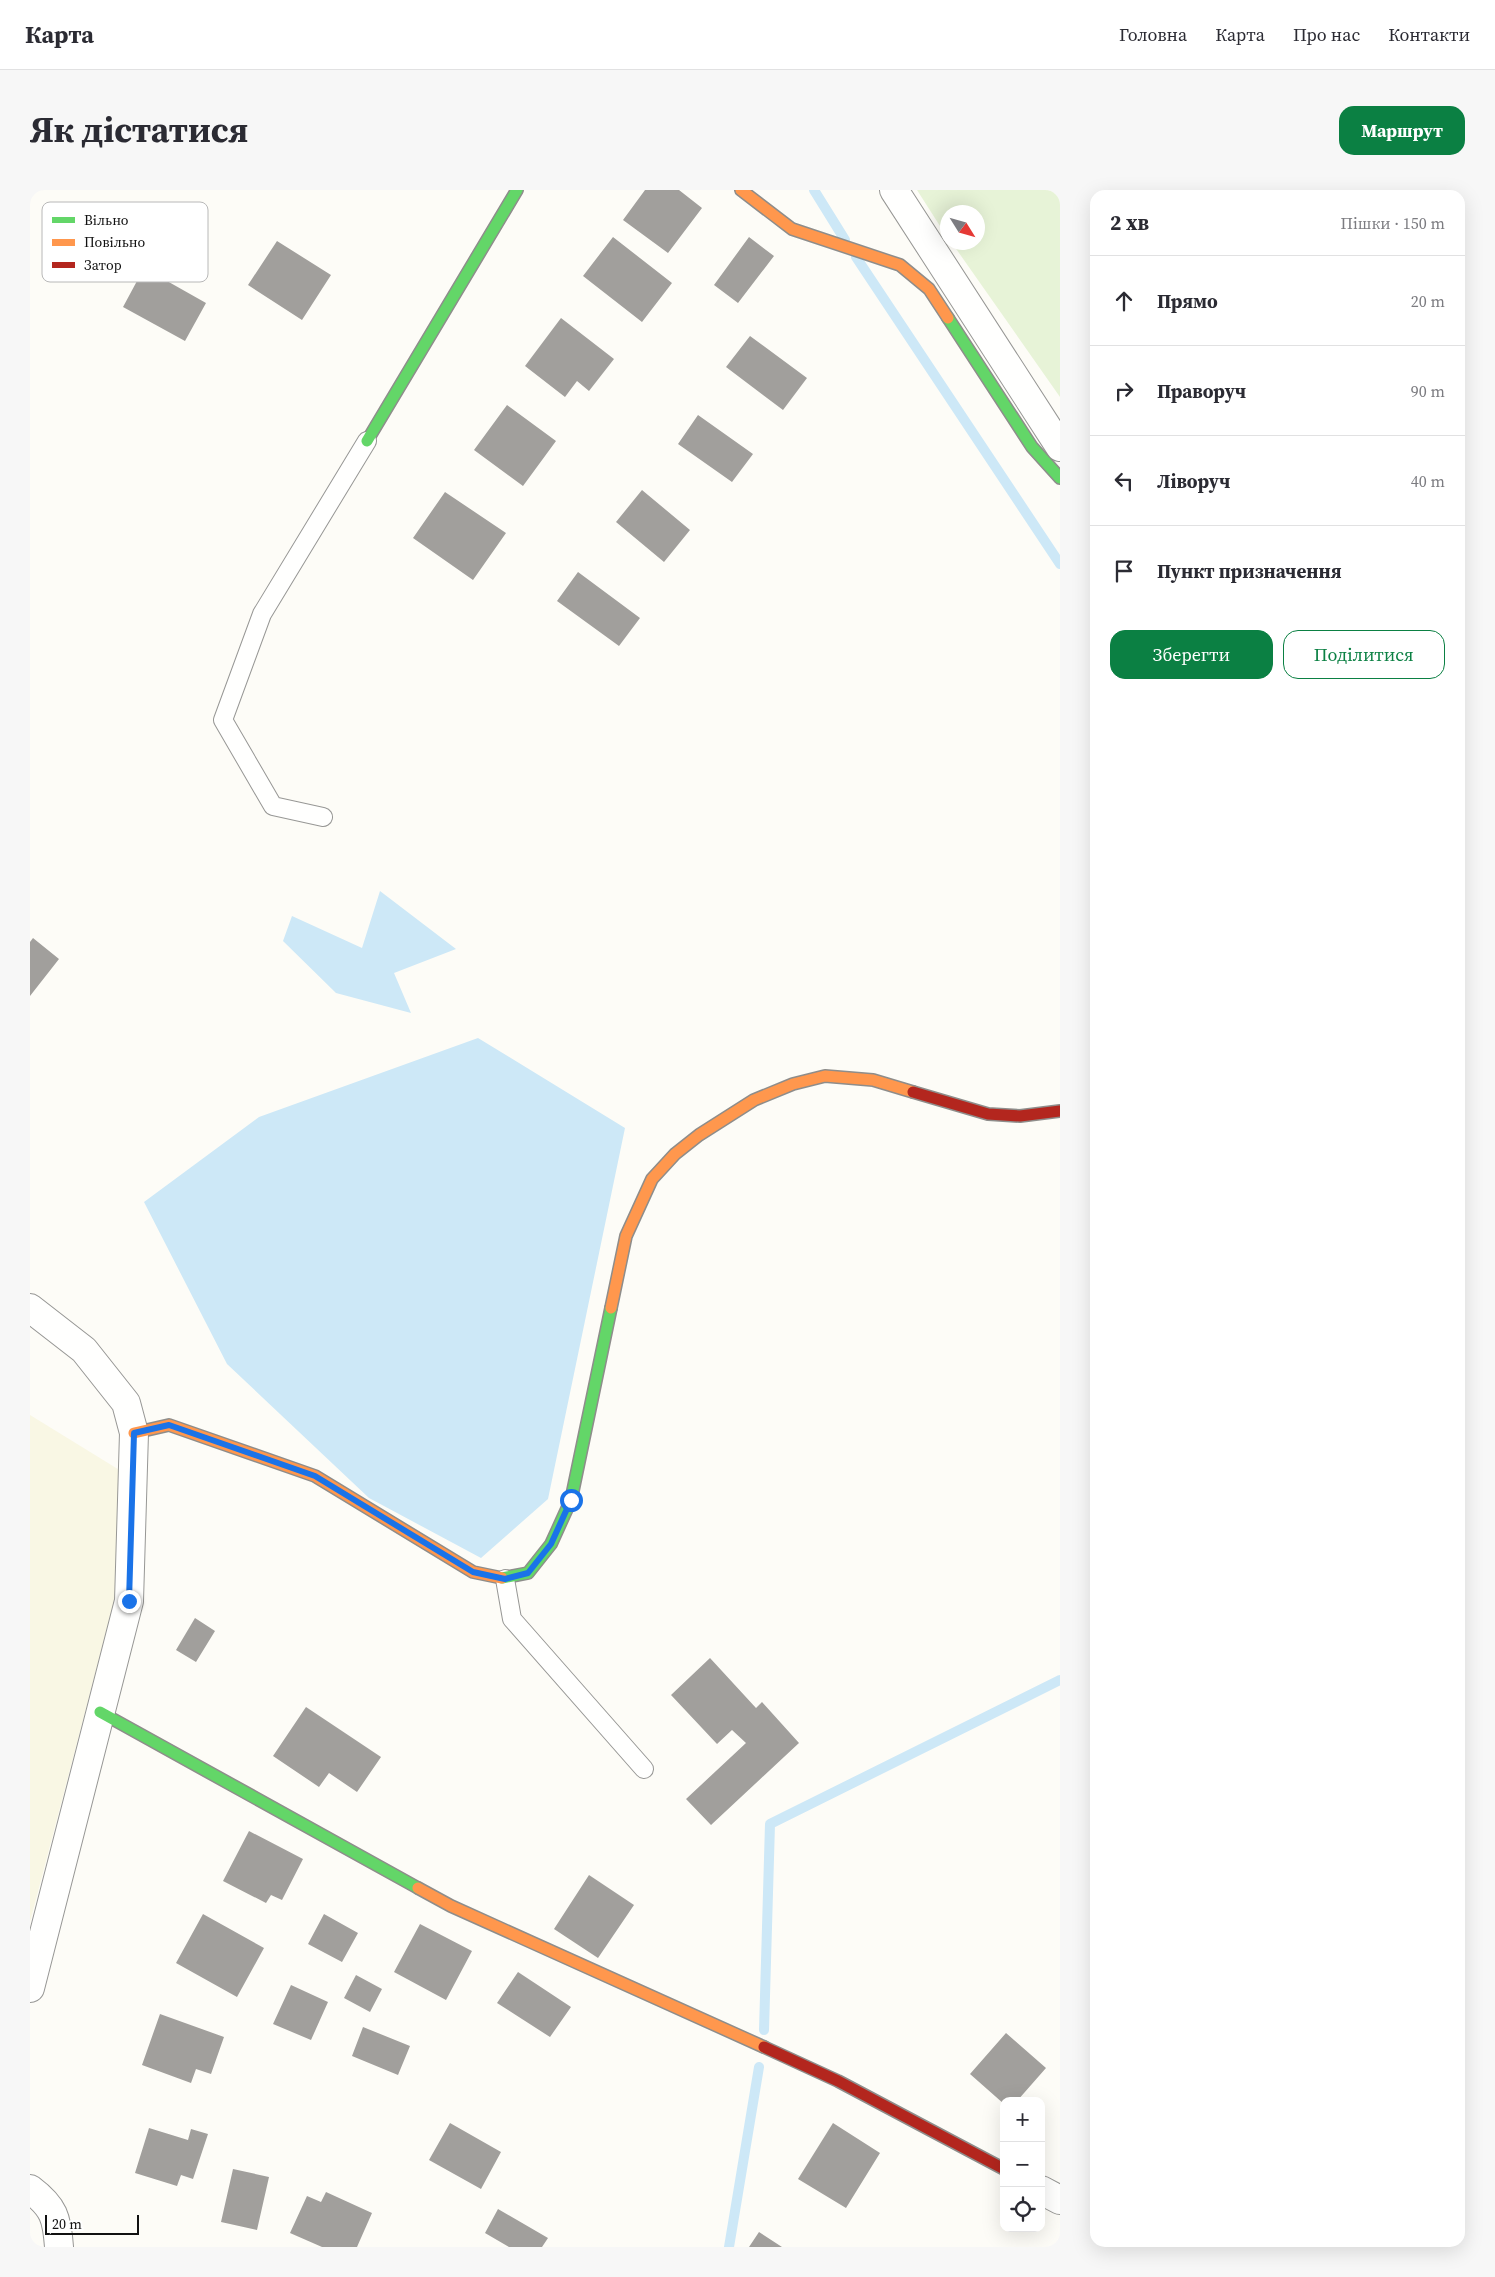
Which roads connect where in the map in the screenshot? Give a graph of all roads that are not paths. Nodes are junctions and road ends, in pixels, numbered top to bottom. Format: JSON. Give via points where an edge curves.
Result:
{"nodes":[{"id":1,"x":517,"y":190,"type":"edge"},
{"id":2,"x":741,"y":190,"type":"edge"},
{"id":3,"x":894,"y":190,"type":"edge"},
{"id":4,"x":368,"y":441,"type":"joint"},
{"id":5,"x":1060,"y":447,"type":"edge"},
{"id":6,"x":1060,"y":478,"type":"edge"},
{"id":7,"x":323,"y":817,"type":"dead end"},
{"id":8,"x":1060,"y":1111,"type":"edge"},
{"id":9,"x":30,"y":1308,"type":"edge"},
{"id":10,"x":134,"y":1433,"type":"junction"},
{"id":11,"x":505,"y":1579,"type":"junction"},
{"id":12,"x":100,"y":1712,"type":"junction"},
{"id":13,"x":644,"y":1769,"type":"dead end"},
{"id":14,"x":30,"y":1988,"type":"edge"},
{"id":15,"x":1000,"y":2168,"type":"edge"},
{"id":16,"x":30,"y":2189,"type":"edge"},
{"id":17,"x":1045,"y":2192,"type":"edge"},
{"id":18,"x":1060,"y":2200,"type":"edge"},
{"id":19,"x":59,"y":2247,"type":"edge"}],
"edges":[{"from":1,"to":4,"type":"street"},
{"from":2,"to":6,"type":"street","via":[[792,229],[900,266],[929,289],[1032,447]]},
{"from":3,"to":5,"type":"street"},
{"from":4,"to":7,"type":"lane","via":[[262,614],[223,720],[273,806]]},
{"from":8,"to":11,"type":"street","via":[[1020,1116],[988,1114],[873,1080],[825,1076],[792,1084],[754,1100],[675,1154],[652,1180],[626,1236],[571,1500],[551,1544],[528,1573]]},
{"from":9,"to":10,"type":"street","via":[[84,1350],[126,1403]]},
{"from":10,"to":11,"type":"street","via":[[169,1425],[315,1476],[473,1572]]},
{"from":10,"to":12,"type":"street","via":[[129,1601]]},
{"from":11,"to":13,"type":"lane","via":[[512,1619]]},
{"from":12,"to":14,"type":"street"},
{"from":12,"to":15,"type":"street","via":[[451,1906],[838,2081]]},
{"from":16,"to":19,"type":"street","via":[[53,2211]]},
{"from":17,"to":18,"type":"street"}]}
